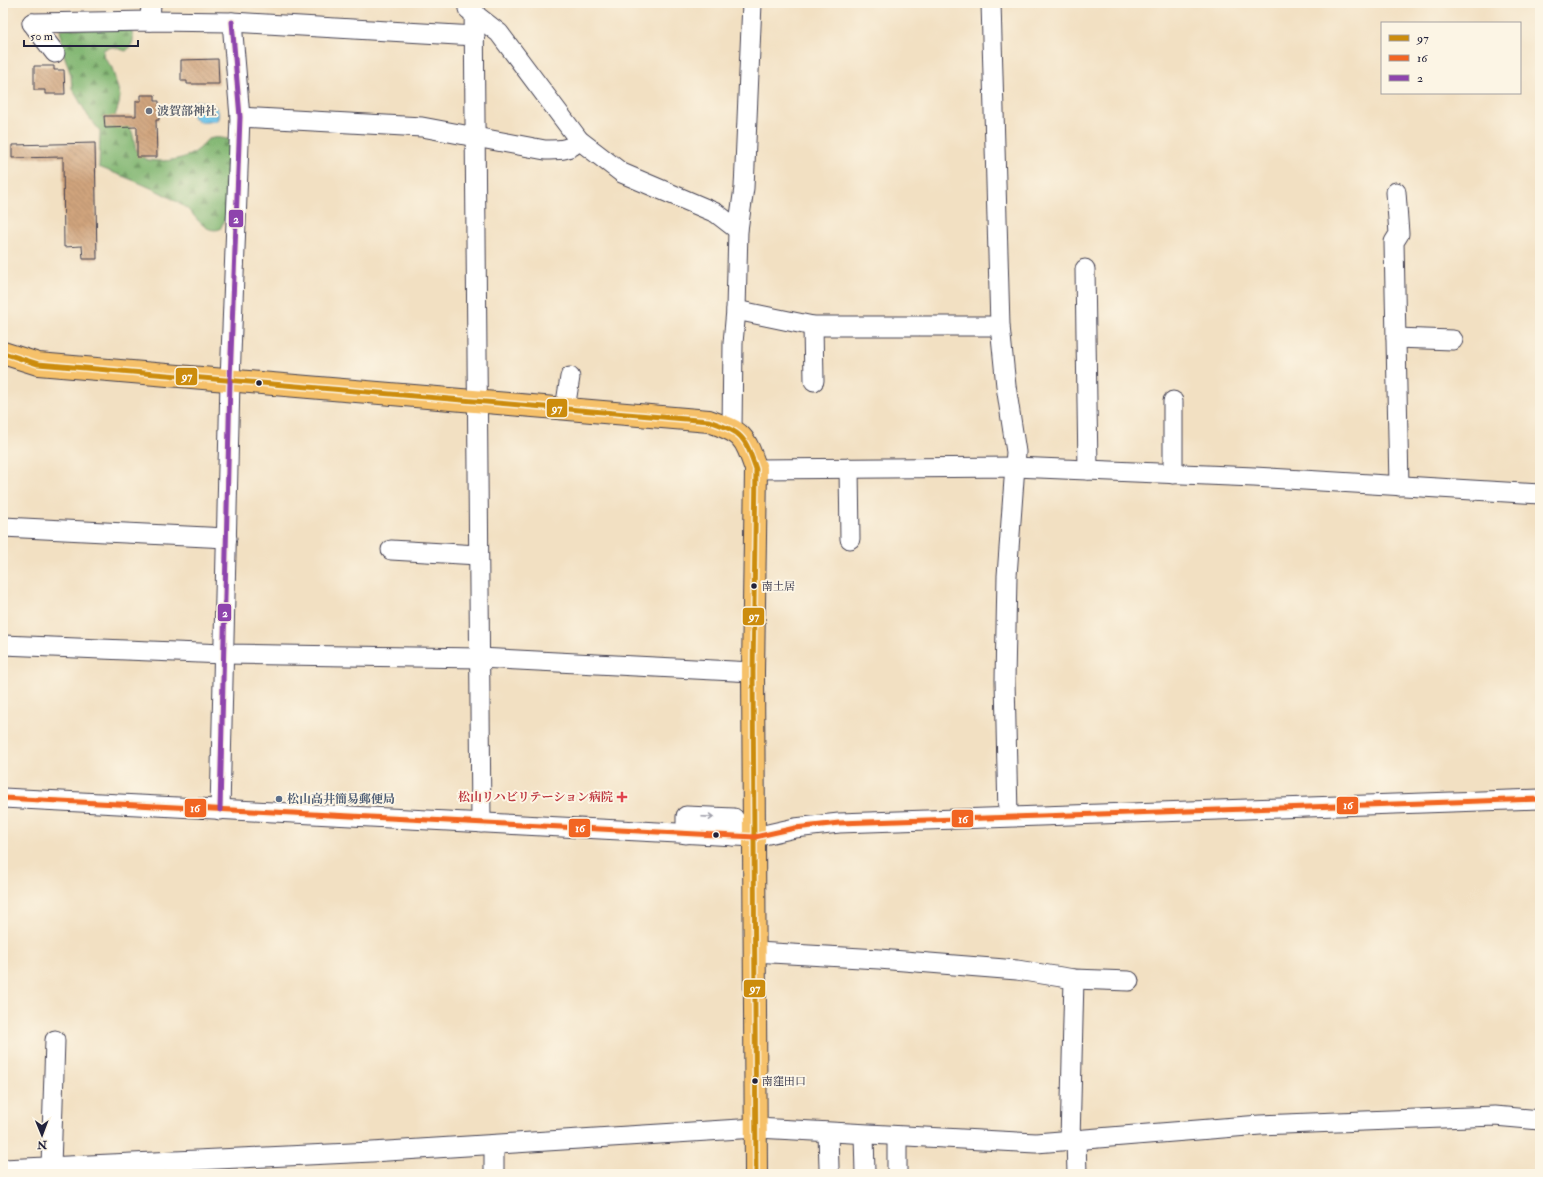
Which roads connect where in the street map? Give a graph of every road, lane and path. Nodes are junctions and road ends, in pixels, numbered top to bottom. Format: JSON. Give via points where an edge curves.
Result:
{"nodes":[{"id":1,"x":752,"y":3,"type":"edge"},
{"id":2,"x":991,"y":3,"type":"edge"},
{"id":3,"x":470,"y":7,"type":"edge"},
{"id":4,"x":150,"y":12,"type":"edge"},
{"id":5,"x":232,"y":22,"type":"junction"},
{"id":6,"x":475,"y":36,"type":"junction"},
{"id":7,"x":55,"y":53,"type":"dead end"},
{"id":8,"x":240,"y":117,"type":"junction"},
{"id":9,"x":475,"y":136,"type":"junction"},
{"id":10,"x":579,"y":140,"type":"junction"},
{"id":11,"x":1396,"y":192,"type":"dead end"},
{"id":12,"x":738,"y":230,"type":"junction"},
{"id":13,"x":1085,"y":269,"type":"dead end"},
{"id":14,"x":736,"y":310,"type":"junction"},
{"id":15,"x":813,"y":326,"type":"junction"},
{"id":16,"x":1000,"y":326,"type":"junction"},
{"id":17,"x":1396,"y":338,"type":"junction"},
{"id":18,"x":1453,"y":340,"type":"dead end"},
{"id":19,"x":3,"y":353,"type":"edge"},
{"id":20,"x":570,"y":377,"type":"dead end"},
{"id":21,"x":230,"y":381,"type":"junction"},
{"id":22,"x":814,"y":381,"type":"dead end"},
{"id":23,"x":477,"y":402,"type":"junction"},
{"id":24,"x":1172,"y":402,"type":"dead end"},
{"id":25,"x":565,"y":409,"type":"junction"},
{"id":26,"x":732,"y":429,"type":"junction"},
{"id":27,"x":1015,"y":467,"type":"junction"},
{"id":28,"x":756,"y":468,"type":"junction"},
{"id":29,"x":849,"y":468,"type":"junction"},
{"id":30,"x":1088,"y":470,"type":"junction"},
{"id":31,"x":1173,"y":474,"type":"junction"},
{"id":32,"x":1399,"y":486,"type":"junction"},
{"id":33,"x":1540,"y":494,"type":"edge"},
{"id":34,"x":3,"y":527,"type":"edge"},
{"id":35,"x":227,"y":538,"type":"junction"},
{"id":36,"x":850,"y":539,"type":"dead end"},
{"id":37,"x":391,"y":550,"type":"dead end"},
{"id":38,"x":478,"y":555,"type":"junction"},
{"id":39,"x":3,"y":645,"type":"edge"},
{"id":40,"x":224,"y":654,"type":"junction"},
{"id":41,"x":479,"y":658,"type":"junction"},
{"id":42,"x":753,"y":672,"type":"junction"},
{"id":43,"x":3,"y":798,"type":"edge"},
{"id":44,"x":1540,"y":799,"type":"edge"},
{"id":45,"x":220,"y":810,"type":"junction"},
{"id":46,"x":1008,"y":816,"type":"junction"},
{"id":47,"x":481,"y":823,"type":"junction"},
{"id":48,"x":755,"y":837,"type":"junction"},
{"id":49,"x":755,"y":952,"type":"junction"},
{"id":50,"x":1074,"y":979,"type":"junction"},
{"id":51,"x":1129,"y":981,"type":"dead end"},
{"id":52,"x":55,"y":1040,"type":"dead end"},
{"id":53,"x":1540,"y":1120,"type":"edge"},
{"id":54,"x":756,"y":1128,"type":"junction"},
{"id":55,"x":828,"y":1133,"type":"junction"},
{"id":56,"x":864,"y":1135,"type":"junction"},
{"id":57,"x":897,"y":1136,"type":"junction"},
{"id":58,"x":1073,"y":1140,"type":"junction"},
{"id":59,"x":494,"y":1144,"type":"junction"},
{"id":60,"x":829,"y":1168,"type":"dead end"},
{"id":61,"x":3,"y":1169,"type":"edge"},
{"id":62,"x":45,"y":1170,"type":"edge"},
{"id":63,"x":865,"y":1173,"type":"edge"},
{"id":64,"x":494,"y":1174,"type":"edge"},
{"id":65,"x":756,"y":1174,"type":"edge"},
{"id":66,"x":897,"y":1174,"type":"edge"},
{"id":67,"x":1077,"y":1174,"type":"edge"}],
"edges":[{"from":1,"to":12,"type":"street","via":[[744,188]]},
{"from":2,"to":16,"type":"street"},
{"from":3,"to":6,"type":"street"},
{"from":3,"to":10,"type":"street","via":[[499,33]]},
{"from":4,"to":5,"type":"street"},
{"from":4,"to":7,"type":"street","via":[[32,23]]},
{"from":5,"to":6,"type":"street"},
{"from":5,"to":8,"type":"street"},
{"from":6,"to":9,"type":"street"},
{"from":8,"to":9,"type":"street","via":[[422,127]]},
{"from":8,"to":21,"type":"street"},
{"from":9,"to":10,"type":"street","via":[[545,150],[564,150],[574,147]]},
{"from":9,"to":23,"type":"street"},
{"from":10,"to":12,"type":"street","via":[[622,173],[716,213]]},
{"from":11,"to":17,"type":"street","via":[[1399,234],[1394,242]]},
{"from":12,"to":14,"type":"street"},
{"from":13,"to":30,"type":"street"},
{"from":14,"to":15,"type":"street"},
{"from":14,"to":26,"type":"street"},
{"from":15,"to":16,"type":"street"},
{"from":15,"to":22,"type":"street"},
{"from":16,"to":27,"type":"street","via":[[1016,452]]},
{"from":17,"to":18,"type":"street"},
{"from":17,"to":32,"type":"street"},
{"from":19,"to":21,"type":"main road","via":[[38,364]]},
{"from":20,"to":25,"type":"street"},
{"from":21,"to":23,"type":"main road"},
{"from":21,"to":35,"type":"street"},
{"from":23,"to":25,"type":"main road"},
{"from":23,"to":38,"type":"street"},
{"from":24,"to":31,"type":"street"},
{"from":25,"to":26,"type":"main road","via":[[709,421]]},
{"from":26,"to":28,"type":"main road","via":[[746,441]]},
{"from":27,"to":29,"type":"street"},
{"from":27,"to":30,"type":"street"},
{"from":27,"to":46,"type":"street","via":[[1006,584]]},
{"from":28,"to":29,"type":"street"},
{"from":28,"to":42,"type":"main road"},
{"from":29,"to":36,"type":"street"},
{"from":30,"to":31,"type":"street"},
{"from":31,"to":32,"type":"street"},
{"from":32,"to":33,"type":"street"},
{"from":34,"to":35,"type":"street"},
{"from":35,"to":40,"type":"street"},
{"from":37,"to":38,"type":"street"},
{"from":38,"to":41,"type":"street"},
{"from":39,"to":40,"type":"street"},
{"from":40,"to":41,"type":"street"},
{"from":40,"to":45,"type":"street"},
{"from":41,"to":42,"type":"street"},
{"from":41,"to":47,"type":"street"},
{"from":42,"to":48,"type":"main road"},
{"from":43,"to":45,"type":"street"},
{"from":44,"to":46,"type":"street"},
{"from":45,"to":47,"type":"street"},
{"from":46,"to":48,"type":"street","via":[[839,823],[795,828]]},
{"from":47,"to":48,"type":"street"},
{"from":48,"to":49,"type":"main road"},
{"from":49,"to":50,"type":"street","via":[[1017,970]]},
{"from":49,"to":54,"type":"main road"},
{"from":50,"to":51,"type":"street"},
{"from":50,"to":58,"type":"street"},
{"from":52,"to":62,"type":"street"},
{"from":53,"to":58,"type":"street","via":[[1495,1116],[1260,1125]]},
{"from":54,"to":55,"type":"street"},
{"from":54,"to":59,"type":"street"},
{"from":54,"to":65,"type":"main road"},
{"from":55,"to":56,"type":"street"},
{"from":55,"to":60,"type":"street"},
{"from":56,"to":57,"type":"street"},
{"from":56,"to":63,"type":"street"},
{"from":57,"to":58,"type":"street","via":[[1036,1143]]},
{"from":57,"to":66,"type":"street"},
{"from":58,"to":67,"type":"street"},
{"from":59,"to":62,"type":"street"},
{"from":59,"to":64,"type":"street"},
{"from":61,"to":62,"type":"street"}]}
